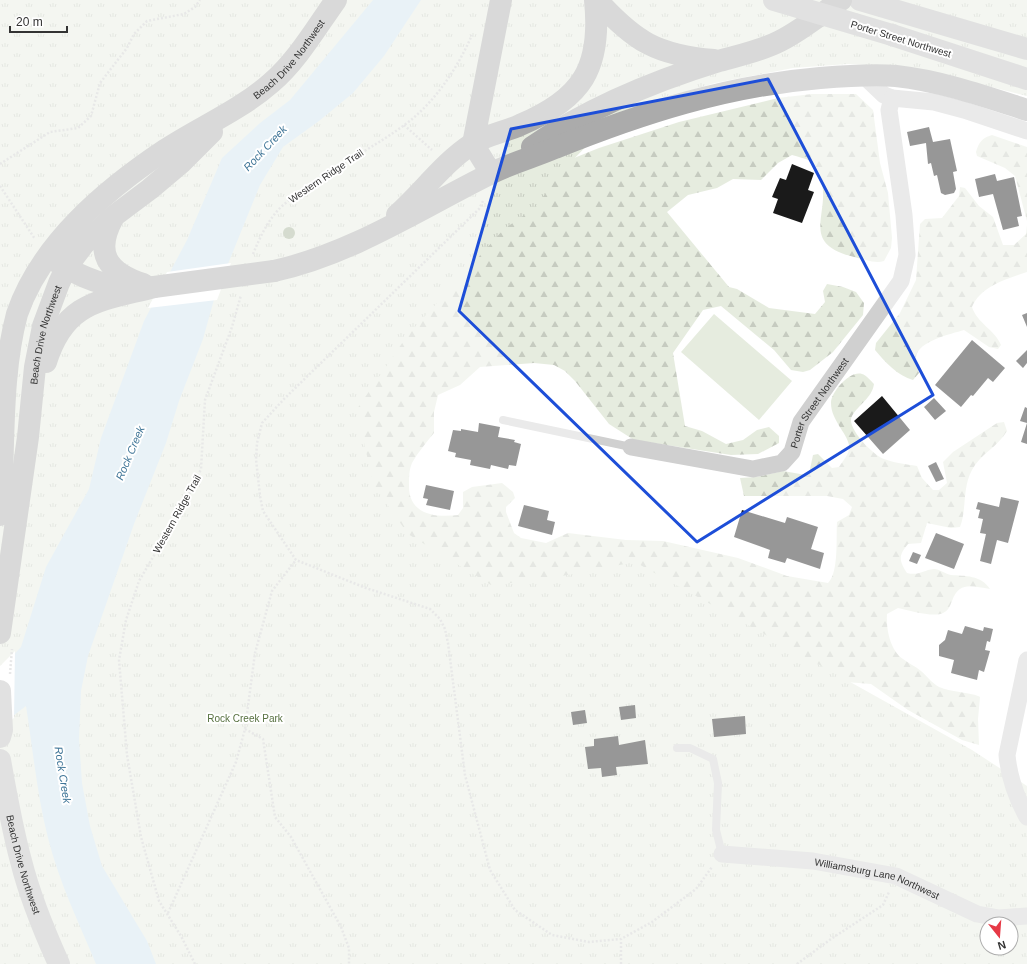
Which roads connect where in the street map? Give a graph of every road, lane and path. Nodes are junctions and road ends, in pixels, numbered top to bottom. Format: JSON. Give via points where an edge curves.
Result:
{"nodes":[{"id":1,"x":200,"y":0,"type":"edge"},
{"id":2,"x":336,"y":0,"type":"edge"},
{"id":3,"x":501,"y":0,"type":"edge"},
{"id":4,"x":596,"y":0,"type":"edge"},
{"id":5,"x":774,"y":0,"type":"edge"},
{"id":6,"x":841,"y":0,"type":"edge"},
{"id":7,"x":860,"y":0,"type":"edge"},
{"id":8,"x":472,"y":33,"type":"dead end"},
{"id":9,"x":1027,"y":49,"type":"edge"},
{"id":10,"x":720,"y":61,"type":"junction"},
{"id":11,"x":863,"y":75,"type":"junction"},
{"id":12,"x":1027,"y":79,"type":"edge"},
{"id":13,"x":892,"y":98,"type":"junction"},
{"id":14,"x":234,"y":110,"type":"junction"},
{"id":15,"x":1027,"y":110,"type":"edge"},
{"id":16,"x":404,"y":126,"type":"junction"},
{"id":17,"x":1027,"y":131,"type":"edge"},
{"id":18,"x":473,"y":144,"type":"junction"},
{"id":19,"x":435,"y":152,"type":"dead end"},
{"id":20,"x":0,"y":164,"type":"edge"},
{"id":21,"x":494,"y":172,"type":"junction"},
{"id":22,"x":0,"y":186,"type":"edge"},
{"id":23,"x":114,"y":216,"type":"junction"},
{"id":24,"x":380,"y":231,"type":"junction"},
{"id":25,"x":47,"y":255,"type":"junction"},
{"id":26,"x":252,"y":257,"type":"dead end"},
{"id":27,"x":66,"y":268,"type":"junction"},
{"id":28,"x":154,"y":287,"type":"junction"},
{"id":29,"x":242,"y":292,"type":"dead end"},
{"id":30,"x":503,"y":420,"type":"dead end"},
{"id":31,"x":28,"y":437,"type":"junction"},
{"id":32,"x":631,"y":447,"type":"joint"},
{"id":33,"x":0,"y":505,"type":"edge"},
{"id":34,"x":296,"y":560,"type":"junction"},
{"id":35,"x":0,"y":633,"type":"edge"},
{"id":36,"x":1027,"y":660,"type":"edge"},
{"id":37,"x":0,"y":691,"type":"edge"},
{"id":38,"x":245,"y":728,"type":"junction"},
{"id":39,"x":0,"y":737,"type":"edge"},
{"id":40,"x":677,"y":748,"type":"dead end"},
{"id":41,"x":0,"y":760,"type":"edge"},
{"id":42,"x":1027,"y":817,"type":"edge"},
{"id":43,"x":722,"y":854,"type":"junction"},
{"id":44,"x":896,"y":876,"type":"junction"},
{"id":45,"x":167,"y":914,"type":"junction"},
{"id":46,"x":1027,"y":916,"type":"edge"},
{"id":47,"x":621,"y":938,"type":"junction"},
{"id":48,"x":59,"y":964,"type":"edge"},
{"id":49,"x":194,"y":964,"type":"edge"},
{"id":50,"x":349,"y":964,"type":"edge"},
{"id":51,"x":621,"y":964,"type":"edge"},
{"id":52,"x":797,"y":964,"type":"edge"}],
"edges":[{"from":1,"to":20,"type":"path","via":[[184,14],[147,21],[134,34],[127,48],[100,83],[91,116],[78,128],[50,132]]},
{"from":2,"to":14,"type":"main road","name":"Beach Drive Northwest","via":[[278,77]]},
{"from":3,"to":18,"type":"main road"},
{"from":4,"to":10,"type":"main road","via":[[616,22],[643,41],[677,55]]},
{"from":4,"to":18,"type":"main road","via":[[596,42],[588,72],[581,84],[544,115]]},
{"from":5,"to":12,"type":"main road","name":"Porter Street Northwest","bridge":true},
{"from":6,"to":10,"type":"main road","via":[[779,42]]},
{"from":7,"to":9,"type":"main road"},
{"from":8,"to":16,"type":"path","name":"Western Ridge Trail","via":[[464,54],[452,73],[429,102]]},
{"from":10,"to":21,"type":"main road","via":[[615,100],[548,135]]},
{"from":11,"to":13,"type":"street","via":[[884,95]]},
{"from":11,"to":15,"type":"main road","via":[[934,81]]},
{"from":11,"to":21,"type":"main road","via":[[793,80],[723,92],[654,110]]},
{"from":13,"to":17,"type":"street","via":[[934,102]]},
{"from":13,"to":32,"type":"street","name":"Porter Street Northwest","via":[[889,110],[907,255],[901,281],[800,422],[792,452],[782,463],[753,469]]},
{"from":14,"to":23,"type":"main road","name":"Beach Drive Northwest","via":[[182,162]]},
{"from":14,"to":25,"type":"main road","name":"Beach Drive Northwest","via":[[165,150],[124,181],[70,228]]},
{"from":16,"to":19,"type":"path"},
{"from":16,"to":26,"type":"path","name":"Western Ridge Trail","via":[[290,199],[269,222]]},
{"from":18,"to":21,"type":"main road"},
{"from":18,"to":24,"type":"main road","via":[[446,165],[413,201]]},
{"from":21,"to":24,"type":"main road"},
{"from":21,"to":34,"type":"path","via":[[480,209],[262,423],[256,459],[263,511]]},
{"from":22,"to":25,"type":"path"},
{"from":23,"to":27,"type":"main road","name":"Beach Drive Northwest","via":[[84,244]]},
{"from":23,"to":28,"type":"main road","via":[[105,234],[106,261],[128,278]]},
{"from":24,"to":28,"type":"main road","bridge":true,"via":[[318,258],[274,270]]},
{"from":25,"to":27,"type":"main road"},
{"from":25,"to":33,"type":"main road","name":"Beach Drive Northwest","via":[[16,316],[8,352]]},
{"from":27,"to":28,"type":"main road","via":[[112,285]]},
{"from":27,"to":31,"type":"main road","name":"Beach Drive Northwest","via":[[44,326],[35,367]]},
{"from":28,"to":31,"type":"main road","via":[[86,306],[66,321],[58,332],[48,357]]},
{"from":29,"to":45,"type":"path","name":"Western Ridge Trail","via":[[205,400],[201,469],[187,499],[140,581],[126,620],[119,660],[127,755],[141,837],[160,901]]},
{"from":30,"to":32,"type":"lane","name":"Porter Street Northwest"},
{"from":31,"to":35,"type":"main road","name":"Beach Drive Northwest"},
{"from":34,"to":38,"type":"path","via":[[272,591],[254,653]]},
{"from":34,"to":47,"type":"path","via":[[366,588],[430,608],[440,619],[448,643],[465,776],[490,870],[515,910],[552,935],[589,942]]},
{"from":36,"to":42,"type":"street","via":[[1007,755],[1008,769],[1018,801]]},
{"from":37,"to":39,"type":"main road"},
{"from":38,"to":45,"type":"path","via":[[236,762]]},
{"from":38,"to":50,"type":"path","via":[[264,739],[275,817],[292,836],[341,927],[349,948]]},
{"from":40,"to":43,"type":"lane","via":[[690,748],[713,759],[718,783],[716,830]]},
{"from":41,"to":48,"type":"main road","name":"Beach Drive Northwest","via":[[22,867]]},
{"from":43,"to":44,"type":"street","name":"Williamsburg Lane Northwest","via":[[813,861]]},
{"from":43,"to":47,"type":"path","via":[[696,889],[652,922]]},
{"from":44,"to":46,"type":"street","name":"Williamsburg Lane Northwest","via":[[977,914],[998,918]]},
{"from":44,"to":52,"type":"path","via":[[883,905],[831,938]]},
{"from":45,"to":49,"type":"path","name":"Western Ridge Trail"},
{"from":47,"to":51,"type":"path"}]}
